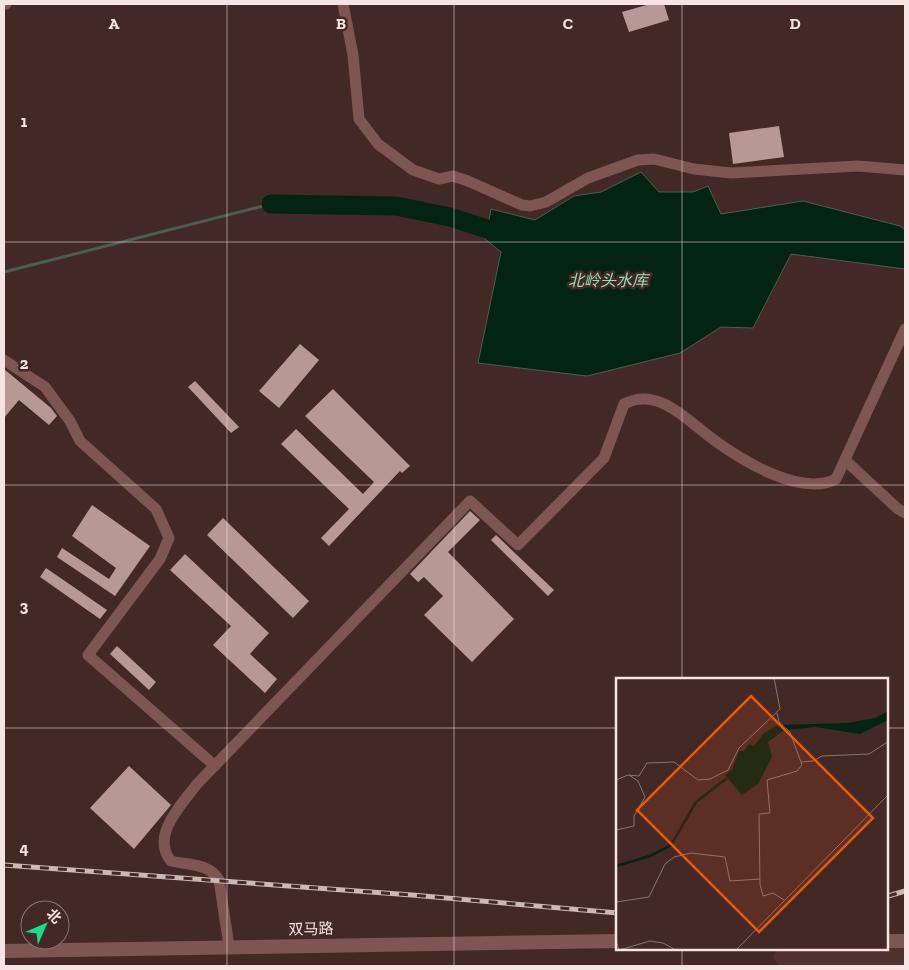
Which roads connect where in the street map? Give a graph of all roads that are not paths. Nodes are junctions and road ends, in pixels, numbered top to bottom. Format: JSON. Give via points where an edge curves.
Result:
{"nodes":[{"id":1,"x":344,"y":4,"type":"edge"},
{"id":2,"x":905,"y":170,"type":"edge"},
{"id":3,"x":905,"y":329,"type":"edge"},
{"id":4,"x":4,"y":360,"type":"edge"},
{"id":5,"x":845,"y":460,"type":"junction"},
{"id":6,"x":905,"y":513,"type":"edge"},
{"id":7,"x":215,"y":766,"type":"junction"},
{"id":8,"x":889,"y":940,"type":"edge"},
{"id":9,"x":616,"y":941,"type":"edge"},
{"id":10,"x":905,"y":941,"type":"edge"},
{"id":11,"x":229,"y":946,"type":"junction"},
{"id":12,"x":4,"y":950,"type":"edge"}],
"edges":[{"from":1,"to":2,"type":"street","via":[[359,118],[378,144],[413,170],[438,179],[452,176],[468,181],[522,205],[546,202],[588,178],[638,160],[654,158],[694,169],[731,173],[858,166]]},
{"from":3,"to":5,"type":"street"},
{"from":4,"to":7,"type":"street","via":[[45,387],[80,441],[156,509],[169,538],[160,559],[88,655]]},
{"from":5,"to":6,"type":"street"},
{"from":5,"to":7,"type":"street","via":[[836,479],[826,484],[795,483],[713,440],[694,423],[662,403],[636,398],[624,404],[604,458],[518,545],[470,501]]},
{"from":7,"to":11,"type":"street","via":[[177,810],[163,845],[171,861],[195,864],[214,872],[219,880]]},
{"from":8,"to":10,"type":"street"},
{"from":9,"to":11,"type":"street","name":"双马路"},
{"from":11,"to":12,"type":"street","name":"双马路"}]}
